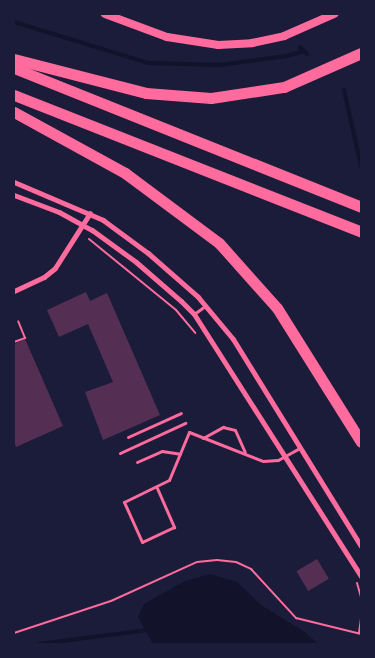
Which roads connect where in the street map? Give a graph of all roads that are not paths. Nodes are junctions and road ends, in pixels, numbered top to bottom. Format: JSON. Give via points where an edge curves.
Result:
{"nodes":[{"id":1,"x":105,"y":14,"type":"edge"},
{"id":2,"x":334,"y":14,"type":"edge"},
{"id":3,"x":361,"y":53,"type":"edge"},
{"id":4,"x":14,"y":59,"type":"edge"},
{"id":5,"x":14,"y":68,"type":"edge"},
{"id":6,"x":14,"y":95,"type":"edge"},
{"id":7,"x":14,"y":112,"type":"edge"},
{"id":8,"x":14,"y":182,"type":"edge"},
{"id":9,"x":14,"y":194,"type":"edge"},
{"id":10,"x":361,"y":207,"type":"edge"},
{"id":11,"x":90,"y":213,"type":"junction"},
{"id":12,"x":83,"y":225,"type":"junction"},
{"id":13,"x":361,"y":232,"type":"edge"},
{"id":14,"x":14,"y":290,"type":"edge"},
{"id":15,"x":206,"y":306,"type":"junction"},
{"id":16,"x":194,"y":314,"type":"junction"},
{"id":17,"x":181,"y":413,"type":"dead end"},
{"id":18,"x":185,"y":423,"type":"dead end"},
{"id":19,"x":128,"y":437,"type":"dead end"},
{"id":20,"x":203,"y":438,"type":"junction"},
{"id":21,"x":361,"y":442,"type":"edge"},
{"id":22,"x":300,"y":447,"type":"junction"},
{"id":23,"x":245,"y":452,"type":"junction"},
{"id":24,"x":120,"y":453,"type":"dead end"},
{"id":25,"x":180,"y":454,"type":"junction"},
{"id":26,"x":285,"y":456,"type":"junction"},
{"id":27,"x":137,"y":462,"type":"dead end"},
{"id":28,"x":156,"y":488,"type":"junction"},
{"id":29,"x":361,"y":546,"type":"edge"},
{"id":30,"x":361,"y":576,"type":"edge"}],
"edges":[{"from":1,"to":2,"type":"street","via":[[167,37],[218,45],[275,38],[303,30]]},
{"from":3,"to":4,"type":"highway","via":[[284,86],[211,98],[146,93]]},
{"from":5,"to":10,"type":"highway"},
{"from":6,"to":13,"type":"highway"},
{"from":7,"to":21,"type":"highway","via":[[125,173],[219,243],[277,308]]},
{"from":8,"to":11,"type":"street"},
{"from":9,"to":12,"type":"street"},
{"from":11,"to":12,"type":"street"},
{"from":11,"to":15,"type":"street","via":[[148,253]]},
{"from":12,"to":14,"type":"street","via":[[50,273]]},
{"from":12,"to":16,"type":"street","via":[[150,273]]},
{"from":15,"to":16,"type":"lane"},
{"from":15,"to":22,"type":"street","via":[[233,339]]},
{"from":16,"to":26,"type":"street"},
{"from":17,"to":19,"type":"lane"},
{"from":18,"to":24,"type":"lane"},
{"from":20,"to":23,"type":"lane"},
{"from":20,"to":23,"type":"lane","via":[[223,427],[235,430]]},
{"from":20,"to":25,"type":"lane","via":[[189,432]]},
{"from":22,"to":26,"type":"lane"},
{"from":22,"to":29,"type":"street"},
{"from":23,"to":26,"type":"lane","via":[[264,461]]},
{"from":25,"to":27,"type":"lane","via":[[162,451]]},
{"from":25,"to":28,"type":"lane","via":[[170,480]]},
{"from":26,"to":30,"type":"street"},
{"from":28,"to":28,"type":"lane","via":[[124,502],[142,542],[174,527]]}]}
